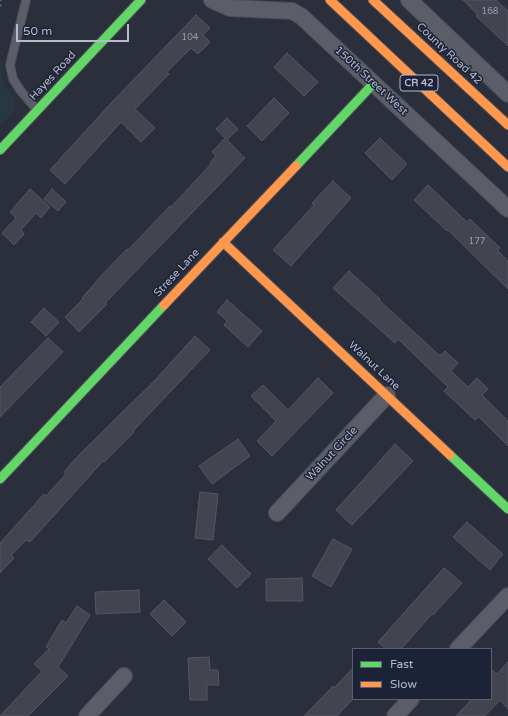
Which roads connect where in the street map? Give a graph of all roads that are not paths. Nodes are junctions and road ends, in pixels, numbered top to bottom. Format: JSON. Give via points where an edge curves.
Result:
{"nodes":[{"id":1,"x":26,"y":0,"type":"edge"},
{"id":2,"x":141,"y":0,"type":"edge"},
{"id":3,"x":212,"y":0,"type":"edge"},
{"id":4,"x":330,"y":0,"type":"edge"},
{"id":5,"x":373,"y":0,"type":"edge"},
{"id":6,"x":412,"y":1,"type":"edge"},
{"id":7,"x":396,"y":21,"type":"junction"},
{"id":8,"x":373,"y":84,"type":"junction"},
{"id":9,"x":508,"y":94,"type":"edge"},
{"id":10,"x":37,"y":110,"type":"junction"},
{"id":11,"x":508,"y":125,"type":"edge"},
{"id":12,"x":0,"y":150,"type":"edge"},
{"id":13,"x":508,"y":167,"type":"edge"},
{"id":14,"x":508,"y":209,"type":"edge"},
{"id":15,"x":223,"y":242,"type":"junction"},
{"id":16,"x":387,"y":395,"type":"junction"},
{"id":17,"x":0,"y":479,"type":"edge"},
{"id":18,"x":508,"y":509,"type":"edge"},
{"id":19,"x":276,"y":513,"type":"dead end"},
{"id":20,"x":508,"y":596,"type":"edge"},
{"id":21,"x":459,"y":648,"type":"edge"},
{"id":22,"x":124,"y":676,"type":"dead end"},
{"id":23,"x":410,"y":700,"type":"edge"},
{"id":24,"x":87,"y":716,"type":"edge"},
{"id":25,"x":395,"y":716,"type":"edge"}],
"edges":[{"from":1,"to":10,"type":"lane","via":[[10,65],[13,78],[20,90]]},
{"from":2,"to":10,"type":"main road","name":"Hayes Road"},
{"from":3,"to":8,"type":"street","name":"150th Street West","via":[[230,8],[292,10]]},
{"from":4,"to":13,"type":"main road","number":"CR 42"},
{"from":5,"to":7,"type":"main road","name":"County Road 42","number":"CR 42"},
{"from":6,"to":7,"type":"street"},
{"from":6,"to":9,"type":"street"},
{"from":7,"to":11,"type":"main road","name":"County Road 42","number":"CR 42"},
{"from":8,"to":14,"type":"street","name":"150th Street West"},
{"from":8,"to":15,"type":"main road","name":"Strese Lane"},
{"from":10,"to":12,"type":"main road","name":"Hayes Road"},
{"from":15,"to":16,"type":"main road","name":"Walnut Lane"},
{"from":15,"to":17,"type":"main road","name":"Strese Lane"},
{"from":16,"to":18,"type":"main road","name":"Walnut Lane"},
{"from":16,"to":19,"type":"street","name":"Walnut Circle"},
{"from":20,"to":21,"type":"street"},
{"from":22,"to":24,"type":"street"},
{"from":23,"to":25,"type":"street"}]}
